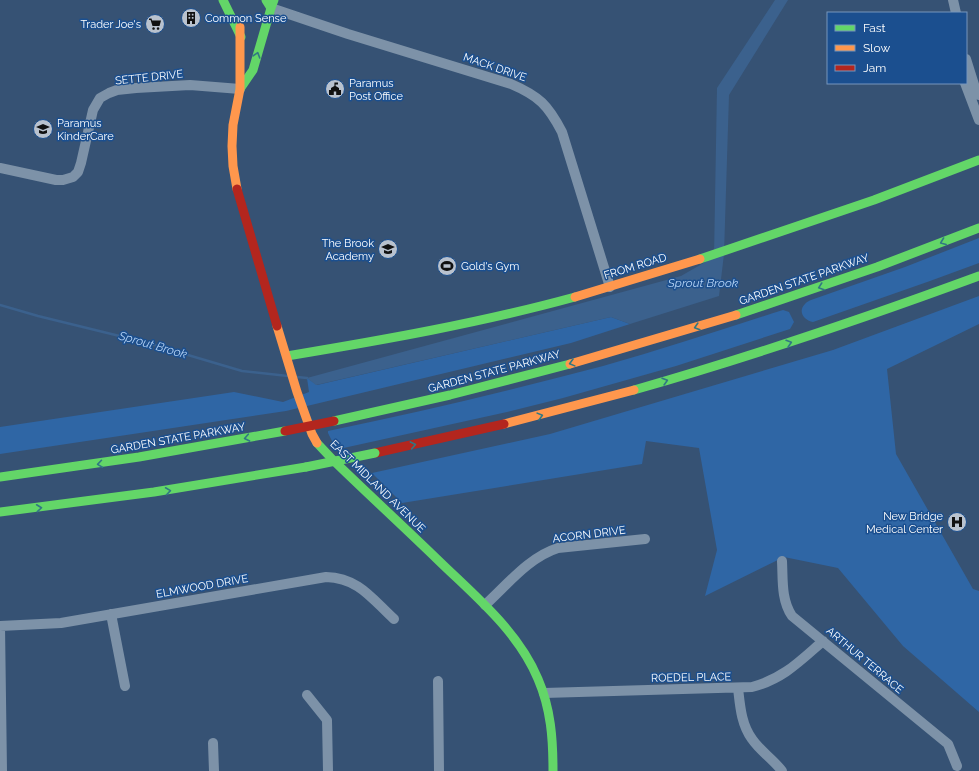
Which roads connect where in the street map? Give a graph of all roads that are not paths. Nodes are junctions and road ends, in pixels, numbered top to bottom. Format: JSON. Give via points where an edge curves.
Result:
{"nodes":[{"id":1,"x":223,"y":0,"type":"edge"},
{"id":2,"x":232,"y":0,"type":"edge"},
{"id":3,"x":953,"y":0,"type":"edge"},
{"id":4,"x":267,"y":3,"type":"edge"},
{"id":5,"x":956,"y":12,"type":"edge"},
{"id":6,"x":241,"y":37,"type":"junction"},
{"id":7,"x":967,"y":62,"type":"edge"},
{"id":8,"x":964,"y":84,"type":"edge"},
{"id":9,"x":240,"y":89,"type":"junction"},
{"id":10,"x":979,"y":95,"type":"edge"},
{"id":11,"x":979,"y":120,"type":"edge"},
{"id":12,"x":979,"y":160,"type":"edge"},
{"id":13,"x":0,"y":168,"type":"edge"},
{"id":14,"x":979,"y":228,"type":"edge"},
{"id":15,"x":979,"y":276,"type":"edge"},
{"id":16,"x":610,"y":287,"type":"junction"},
{"id":17,"x":287,"y":356,"type":"junction"},
{"id":18,"x":0,"y":477,"type":"edge"},
{"id":19,"x":0,"y":512,"type":"edge"},
{"id":20,"x":645,"y":539,"type":"dead end"},
{"id":21,"x":782,"y":561,"type":"dead end"},
{"id":22,"x":485,"y":605,"type":"junction"},
{"id":23,"x":111,"y":614,"type":"junction"},
{"id":24,"x":394,"y":619,"type":"dead end"},
{"id":25,"x":0,"y":626,"type":"edge"},
{"id":26,"x":823,"y":641,"type":"junction"},
{"id":27,"x":438,"y":682,"type":"dead end"},
{"id":28,"x":125,"y":686,"type":"dead end"},
{"id":29,"x":738,"y":688,"type":"junction"},
{"id":30,"x":544,"y":693,"type":"junction"},
{"id":31,"x":306,"y":695,"type":"dead end"},
{"id":32,"x":214,"y":744,"type":"dead end"},
{"id":33,"x":957,"y":766,"type":"dead end"},
{"id":34,"x":2,"y":771,"type":"edge"},
{"id":35,"x":214,"y":771,"type":"edge"},
{"id":36,"x":328,"y":771,"type":"edge"},
{"id":37,"x":439,"y":771,"type":"edge"},
{"id":38,"x":553,"y":771,"type":"edge"},
{"id":39,"x":782,"y":771,"type":"edge"}],
"edges":[{"from":1,"to":6,"type":"main road"},
{"from":2,"to":6,"type":"main road","name":"EAST MIDLAND AVENUE","via":[[238,13]]},
{"from":3,"to":5,"type":"street"},
{"from":9,"to":4,"type":"main road","name":"EAST MIDLAND AVENUE","one_way":true,"via":[[253,70]]},
{"from":4,"to":16,"type":"street","name":"MACK DRIVE","via":[[354,36],[511,84],[529,92],[543,103],[555,117],[562,132]]},
{"from":6,"to":9,"type":"main road","name":"EAST MIDLAND AVENUE"},
{"from":7,"to":10,"type":"street"},
{"from":8,"to":11,"type":"street"},
{"from":9,"to":13,"type":"street","name":"SETTE DRIVE","via":[[190,85],[117,90],[100,98],[93,110],[81,163],[73,177],[56,180]]},
{"from":9,"to":17,"type":"main road","name":"EAST MIDLAND AVENUE","via":[[232,146],[238,195]]},
{"from":12,"to":16,"type":"main road","name":"FROM ROAD","via":[[875,200]]},
{"from":14,"to":18,"type":"main road","name":"GARDEN STATE PARKWAY","one_way":true,"bridge":true,"via":[[835,282],[744,312],[658,339],[467,392],[285,431],[145,456]]},
{"from":19,"to":15,"type":"main road","one_way":true,"bridge":true,"via":[[186,488],[432,442],[666,381],[810,337]]},
{"from":16,"to":17,"type":"main road","name":"FROM ROAD","via":[[459,324]]},
{"from":17,"to":22,"type":"main road","name":"EAST MIDLAND AVENUE","via":[[297,392],[318,444]]},
{"from":20,"to":22,"type":"street","name":"ACORN DRIVE","via":[[551,550],[532,561]]},
{"from":21,"to":26,"type":"street","name":"ARTHUR TERRACE","via":[[784,596],[790,614]]},
{"from":22,"to":30,"type":"main road","name":"EAST MIDLAND AVENUE","via":[[517,640],[535,670]]},
{"from":23,"to":24,"type":"street","name":"ELMWOOD DRIVE","via":[[326,577],[341,578],[355,584]]},
{"from":23,"to":25,"type":"street","name":"ELMWOOD DRIVE","via":[[61,623]]},
{"from":23,"to":28,"type":"street"},
{"from":25,"to":34,"type":"street"},
{"from":26,"to":29,"type":"street","name":"ROEDEL PLACE","via":[[776,679],[752,687]]},
{"from":26,"to":33,"type":"street","name":"ARTHUR TERRACE","via":[[948,744]]},
{"from":27,"to":37,"type":"street"},
{"from":29,"to":30,"type":"street","name":"ROEDEL PLACE"},
{"from":29,"to":39,"type":"street","via":[[745,727],[752,739]]},
{"from":30,"to":38,"type":"main road","name":"EAST MIDLAND AVENUE","via":[[551,730]]},
{"from":31,"to":36,"type":"street","via":[[327,720]]},
{"from":32,"to":35,"type":"street"}]}
